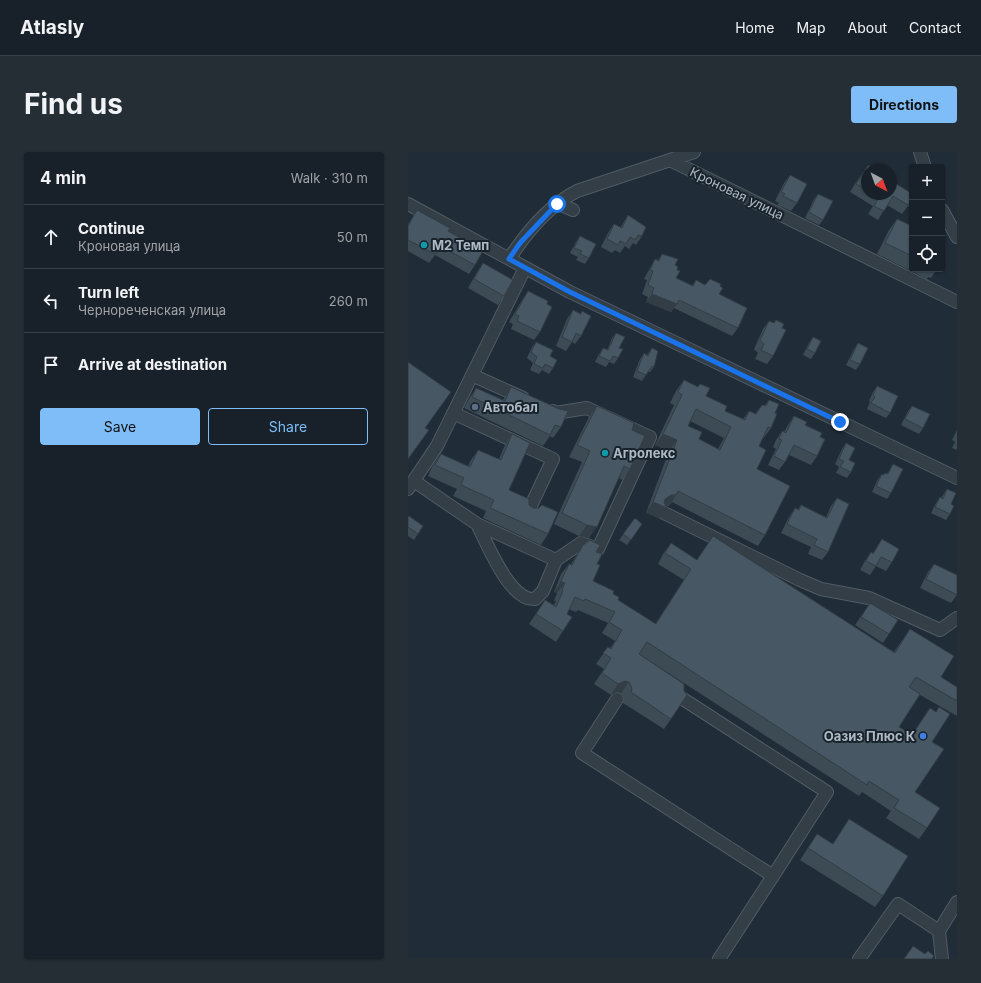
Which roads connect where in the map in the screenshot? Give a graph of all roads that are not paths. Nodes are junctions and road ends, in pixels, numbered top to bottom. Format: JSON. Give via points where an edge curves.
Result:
{"nodes":[{"id":1,"x":694,"y":152,"type":"edge"},
{"id":2,"x":920,"y":152,"type":"edge"},
{"id":3,"x":670,"y":160,"type":"junction"},
{"id":4,"x":924,"y":164,"type":"edge"},
{"id":5,"x":408,"y":204,"type":"edge"},
{"id":6,"x":555,"y":210,"type":"junction"},
{"id":7,"x":573,"y":210,"type":"dead end"},
{"id":8,"x":945,"y":216,"type":"edge"},
{"id":9,"x":957,"y":238,"type":"edge"},
{"id":10,"x":509,"y":259,"type":"junction"},
{"id":11,"x":525,"y":268,"type":"junction"},
{"id":12,"x":957,"y":302,"type":"edge"},
{"id":13,"x":472,"y":375,"type":"junction"},
{"id":14,"x":453,"y":413,"type":"junction"},
{"id":15,"x":957,"y":478,"type":"edge"},
{"id":16,"x":411,"y":485,"type":"edge"},
{"id":17,"x":528,"y":512,"type":"edge"},
{"id":18,"x":664,"y":513,"type":"edge"},
{"id":19,"x":477,"y":524,"type":"junction"},
{"id":20,"x":556,"y":560,"type":"junction"},
{"id":21,"x":957,"y":618,"type":"edge"},
{"id":22,"x":617,"y":699,"type":"dead end"},
{"id":23,"x":683,"y":699,"type":"edge"},
{"id":24,"x":773,"y":876,"type":"junction"},
{"id":25,"x":957,"y":902,"type":"edge"},
{"id":26,"x":939,"y":931,"type":"junction"},
{"id":27,"x":719,"y":959,"type":"edge"},
{"id":28,"x":859,"y":959,"type":"edge"},
{"id":29,"x":942,"y":959,"type":"edge"}],
"edges":[{"from":1,"to":3,"type":"street"},
{"from":2,"to":4,"type":"street"},
{"from":3,"to":6,"type":"street","via":[[577,191]]},
{"from":3,"to":12,"type":"street","name":"Кроновая улица"},
{"from":5,"to":10,"type":"street"},
{"from":6,"to":7,"type":"street"},
{"from":6,"to":10,"type":"street","via":[[520,243]]},
{"from":8,"to":9,"type":"street"},
{"from":10,"to":11,"type":"street"},
{"from":11,"to":13,"type":"street"},
{"from":11,"to":15,"type":"street"},
{"from":13,"to":14,"type":"street"},
{"from":13,"to":20,"type":"street","via":[[555,413],[587,408],[650,437],[598,550],[581,543]]},
{"from":14,"to":16,"type":"street","via":[[437,446]]},
{"from":14,"to":17,"type":"street","via":[[553,459]]},
{"from":16,"to":19,"type":"street"},
{"from":18,"to":21,"type":"street","via":[[821,589],[869,598],[940,630]]},
{"from":19,"to":20,"type":"street"},
{"from":19,"to":20,"type":"street","via":[[509,581],[525,598],[535,598],[543,591]]},
{"from":22,"to":24,"type":"street","via":[[582,753]]},
{"from":23,"to":24,"type":"street","via":[[827,792]]},
{"from":24,"to":27,"type":"street"},
{"from":25,"to":26,"type":"street"},
{"from":26,"to":28,"type":"street","via":[[898,904]]},
{"from":26,"to":29,"type":"street"}]}
